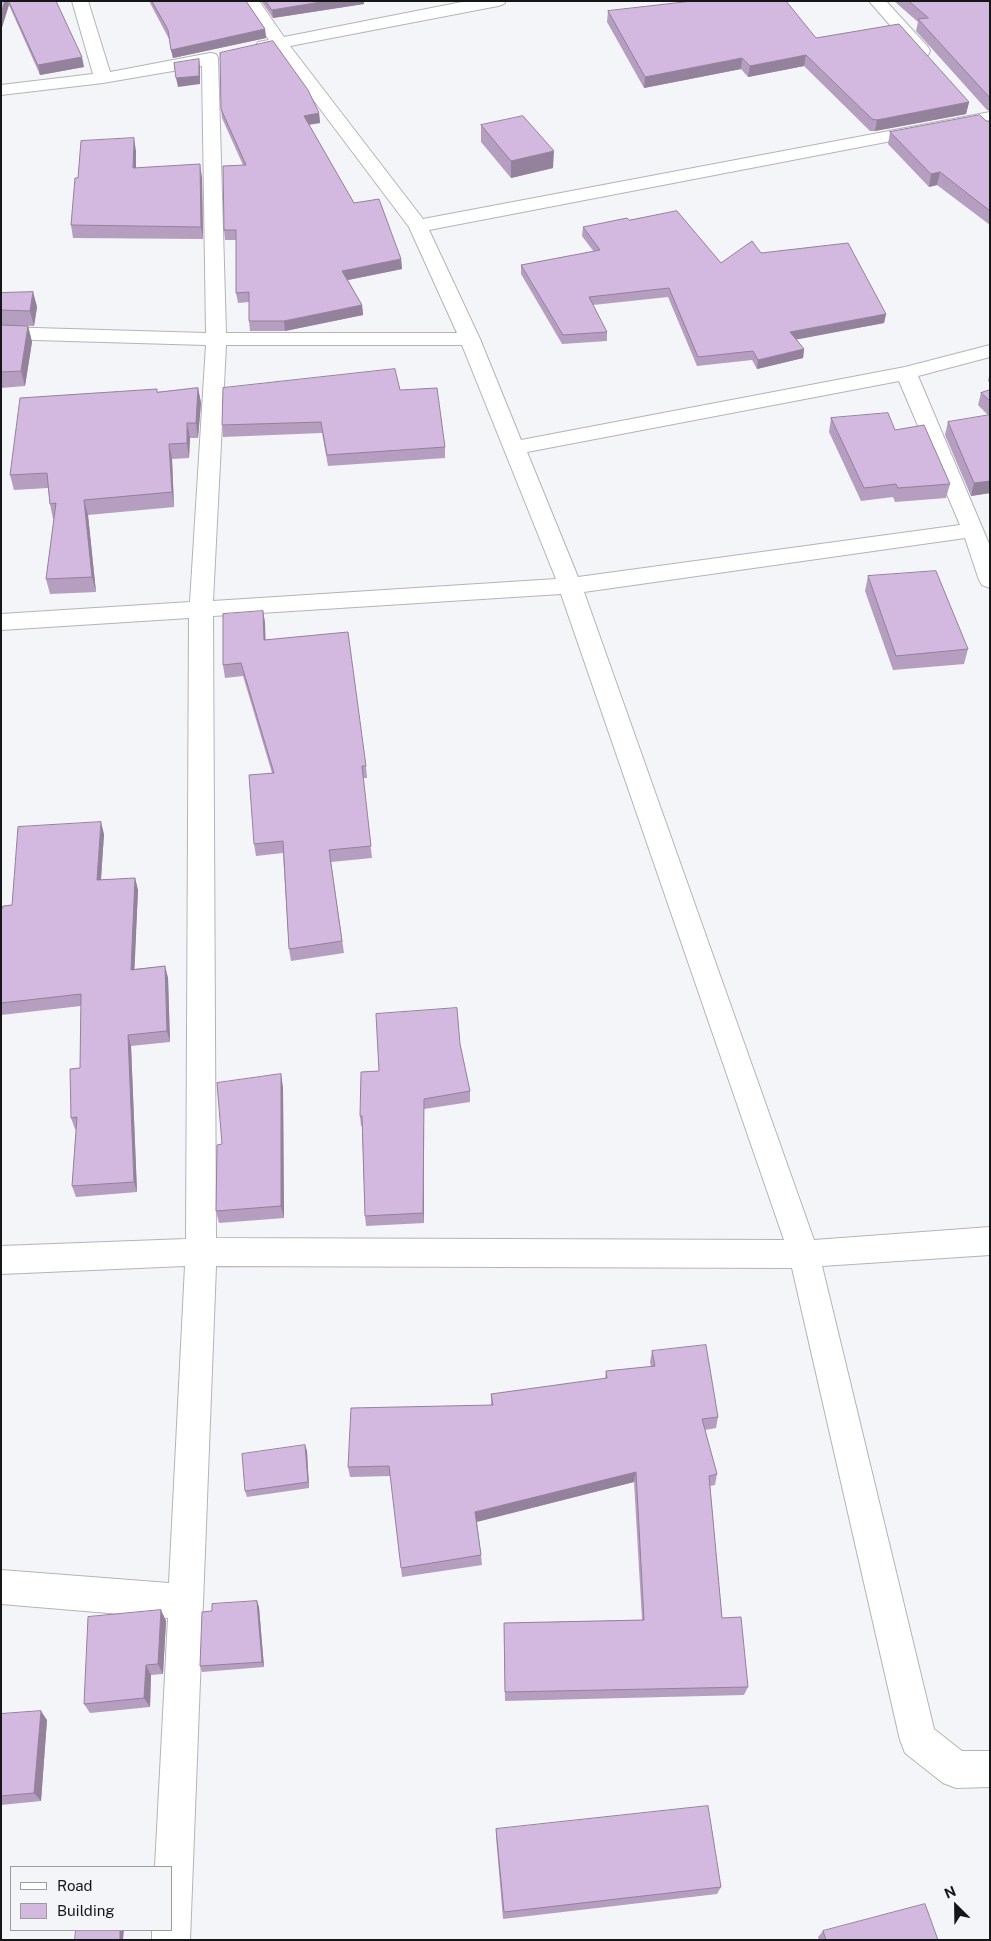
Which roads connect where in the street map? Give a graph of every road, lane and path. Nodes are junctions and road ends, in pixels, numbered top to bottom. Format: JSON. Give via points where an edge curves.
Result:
{"nodes":[{"id":1,"x":80,"y":1,"type":"edge"},
{"id":2,"x":251,"y":1,"type":"edge"},
{"id":3,"x":498,"y":1,"type":"edge"},
{"id":4,"x":877,"y":1,"type":"edge"},
{"id":5,"x":279,"y":42,"type":"junction"},
{"id":6,"x":245,"y":50,"type":"edge"},
{"id":7,"x":929,"y":60,"type":"edge"},
{"id":8,"x":103,"y":78,"type":"junction"},
{"id":9,"x":1,"y":90,"type":"edge"},
{"id":10,"x":969,"y":104,"type":"edge"},
{"id":11,"x":987,"y":121,"type":"edge"},
{"id":12,"x":418,"y":226,"type":"junction"},
{"id":13,"x":1,"y":333,"type":"edge"},
{"id":14,"x":216,"y":339,"type":"junction"},
{"id":15,"x":470,"y":339,"type":"junction"},
{"id":16,"x":990,"y":351,"type":"edge"},
{"id":17,"x":906,"y":373,"type":"junction"},
{"id":18,"x":513,"y":448,"type":"junction"},
{"id":19,"x":973,"y":530,"type":"junction"},
{"id":20,"x":988,"y":572,"type":"edge"},
{"id":21,"x":570,"y":586,"type":"junction"},
{"id":22,"x":201,"y":608,"type":"junction"},
{"id":23,"x":1,"y":622,"type":"edge"},
{"id":24,"x":990,"y":1241,"type":"edge"},
{"id":25,"x":201,"y":1252,"type":"junction"},
{"id":26,"x":804,"y":1254,"type":"junction"},
{"id":27,"x":1,"y":1260,"type":"edge"},
{"id":28,"x":1,"y":1587,"type":"edge"},
{"id":29,"x":185,"y":1602,"type":"junction"},
{"id":30,"x":990,"y":1769,"type":"edge"},
{"id":31,"x":172,"y":1916,"type":"edge"}],
"edges":[{"from":1,"to":8,"type":"street"},
{"from":2,"to":5,"type":"street"},
{"from":3,"to":5,"type":"street"},
{"from":4,"to":7,"type":"street"},
{"from":5,"to":6,"type":"street"},
{"from":5,"to":12,"type":"street"},
{"from":8,"to":9,"type":"street"},
{"from":8,"to":14,"type":"street","via":[[219,56]]},
{"from":10,"to":11,"type":"street"},
{"from":11,"to":12,"type":"street"},
{"from":12,"to":15,"type":"street"},
{"from":13,"to":14,"type":"street"},
{"from":14,"to":15,"type":"street"},
{"from":14,"to":22,"type":"street"},
{"from":15,"to":18,"type":"street"},
{"from":16,"to":17,"type":"street"},
{"from":17,"to":18,"type":"street"},
{"from":17,"to":19,"type":"street"},
{"from":18,"to":21,"type":"street"},
{"from":19,"to":20,"type":"street"},
{"from":19,"to":21,"type":"street"},
{"from":21,"to":22,"type":"street"},
{"from":21,"to":26,"type":"street"},
{"from":22,"to":23,"type":"street"},
{"from":22,"to":25,"type":"street"},
{"from":24,"to":26,"type":"street"},
{"from":25,"to":26,"type":"street"},
{"from":25,"to":27,"type":"street"},
{"from":25,"to":29,"type":"street"},
{"from":26,"to":30,"type":"street","via":[[918,1740],[956,1770]]},
{"from":28,"to":29,"type":"street"},
{"from":29,"to":31,"type":"street"}]}
